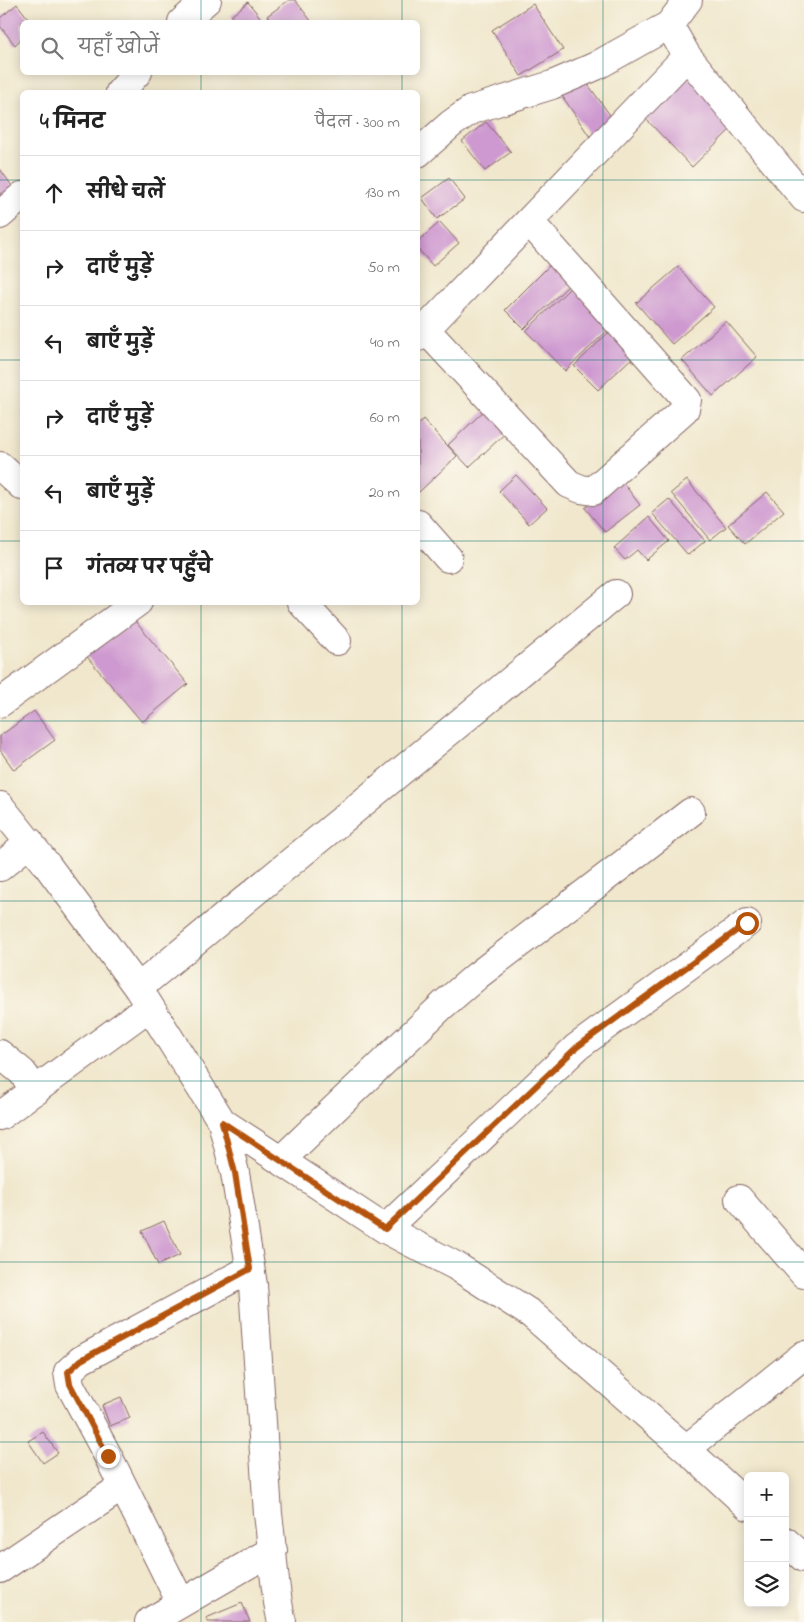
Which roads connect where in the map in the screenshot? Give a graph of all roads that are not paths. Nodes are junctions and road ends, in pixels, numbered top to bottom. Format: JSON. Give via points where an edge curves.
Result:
{"nodes":[{"id":1,"x":207,"y":0,"type":"edge"},
{"id":2,"x":688,"y":0,"type":"edge"},
{"id":3,"x":184,"y":20,"type":"edge"},
{"id":4,"x":669,"y":24,"type":"junction"},
{"id":5,"x":687,"y":56,"type":"junction"},
{"id":6,"x":135,"y":75,"type":"edge"},
{"id":7,"x":122,"y":90,"type":"edge"},
{"id":8,"x":420,"y":151,"type":"edge"},
{"id":9,"x":20,"y":198,"type":"edge"},
{"id":10,"x":804,"y":198,"type":"edge"},
{"id":11,"x":0,"y":215,"type":"edge"},
{"id":12,"x":529,"y":221,"type":"junction"},
{"id":13,"x":421,"y":333,"type":"edge"},
{"id":14,"x":0,"y":466,"type":"edge"},
{"id":15,"x":20,"y":484,"type":"edge"},
{"id":16,"x":420,"y":526,"type":"edge"},
{"id":17,"x":448,"y":558,"type":"dead end"},
{"id":18,"x":616,"y":594,"type":"dead end"},
{"id":19,"x":134,"y":605,"type":"edge"},
{"id":20,"x":304,"y":605,"type":"edge"},
{"id":21,"x":337,"y":641,"type":"dead end"},
{"id":22,"x":0,"y":703,"type":"edge"},
{"id":23,"x":0,"y":806,"type":"edge"},
{"id":24,"x":691,"y":812,"type":"dead end"},
{"id":25,"x":30,"y":842,"type":"junction"},
{"id":26,"x":0,"y":867,"type":"edge"},
{"id":27,"x":747,"y":923,"type":"dead end"},
{"id":28,"x":144,"y":997,"type":"junction"},
{"id":29,"x":0,"y":1054,"type":"edge"},
{"id":30,"x":36,"y":1091,"type":"junction"},
{"id":31,"x":0,"y":1116,"type":"edge"},
{"id":32,"x":222,"y":1122,"type":"junction"},
{"id":33,"x":282,"y":1159,"type":"junction"},
{"id":34,"x":739,"y":1199,"type":"dead end"},
{"id":35,"x":385,"y":1229,"type":"junction"},
{"id":36,"x":250,"y":1269,"type":"junction"},
{"id":37,"x":804,"y":1274,"type":"edge"},
{"id":38,"x":804,"y":1355,"type":"edge"},
{"id":39,"x":686,"y":1449,"type":"junction"},
{"id":40,"x":123,"y":1486,"type":"junction"},
{"id":41,"x":744,"y":1502,"type":"edge"},
{"id":42,"x":789,"y":1545,"type":"edge"},
{"id":43,"x":273,"y":1550,"type":"junction"},
{"id":44,"x":804,"y":1558,"type":"edge"},
{"id":45,"x":0,"y":1568,"type":"edge"},
{"id":46,"x":182,"y":1603,"type":"junction"},
{"id":47,"x":149,"y":1622,"type":"edge"},
{"id":48,"x":282,"y":1622,"type":"edge"}],
"edges":[{"from":1,"to":3,"type":"street"},
{"from":2,"to":4,"type":"street"},
{"from":4,"to":5,"type":"street"},
{"from":4,"to":8,"type":"street","via":[[596,66],[552,85],[471,110]]},
{"from":5,"to":10,"type":"street"},
{"from":5,"to":12,"type":"street"},
{"from":6,"to":7,"type":"street"},
{"from":9,"to":11,"type":"street"},
{"from":12,"to":13,"type":"street"},
{"from":12,"to":13,"type":"street","via":[[687,400],[686,409],[593,491],[581,490],[569,484]]},
{"from":14,"to":15,"type":"street"},
{"from":16,"to":17,"type":"street"},
{"from":18,"to":28,"type":"street"},
{"from":19,"to":22,"type":"street"},
{"from":20,"to":21,"type":"street"},
{"from":23,"to":25,"type":"street"},
{"from":24,"to":33,"type":"street","via":[[471,981]]},
{"from":25,"to":26,"type":"street"},
{"from":25,"to":28,"type":"street"},
{"from":27,"to":35,"type":"street","via":[[577,1047]]},
{"from":28,"to":30,"type":"street"},
{"from":28,"to":32,"type":"street"},
{"from":29,"to":30,"type":"street","via":[[22,1072]]},
{"from":30,"to":31,"type":"street"},
{"from":32,"to":33,"type":"street"},
{"from":32,"to":36,"type":"street","via":[[235,1173]]},
{"from":33,"to":35,"type":"street"},
{"from":34,"to":37,"type":"street"},
{"from":35,"to":39,"type":"street","via":[[456,1266],[531,1314]]},
{"from":36,"to":40,"type":"street","via":[[81,1360],[68,1372],[70,1384]]},
{"from":36,"to":43,"type":"street"},
{"from":38,"to":39,"type":"street"},
{"from":39,"to":41,"type":"street"},
{"from":40,"to":45,"type":"street"},
{"from":40,"to":46,"type":"street"},
{"from":42,"to":44,"type":"street"},
{"from":43,"to":46,"type":"street"},
{"from":43,"to":48,"type":"street","via":[[277,1604]]},
{"from":46,"to":47,"type":"street"}]}
